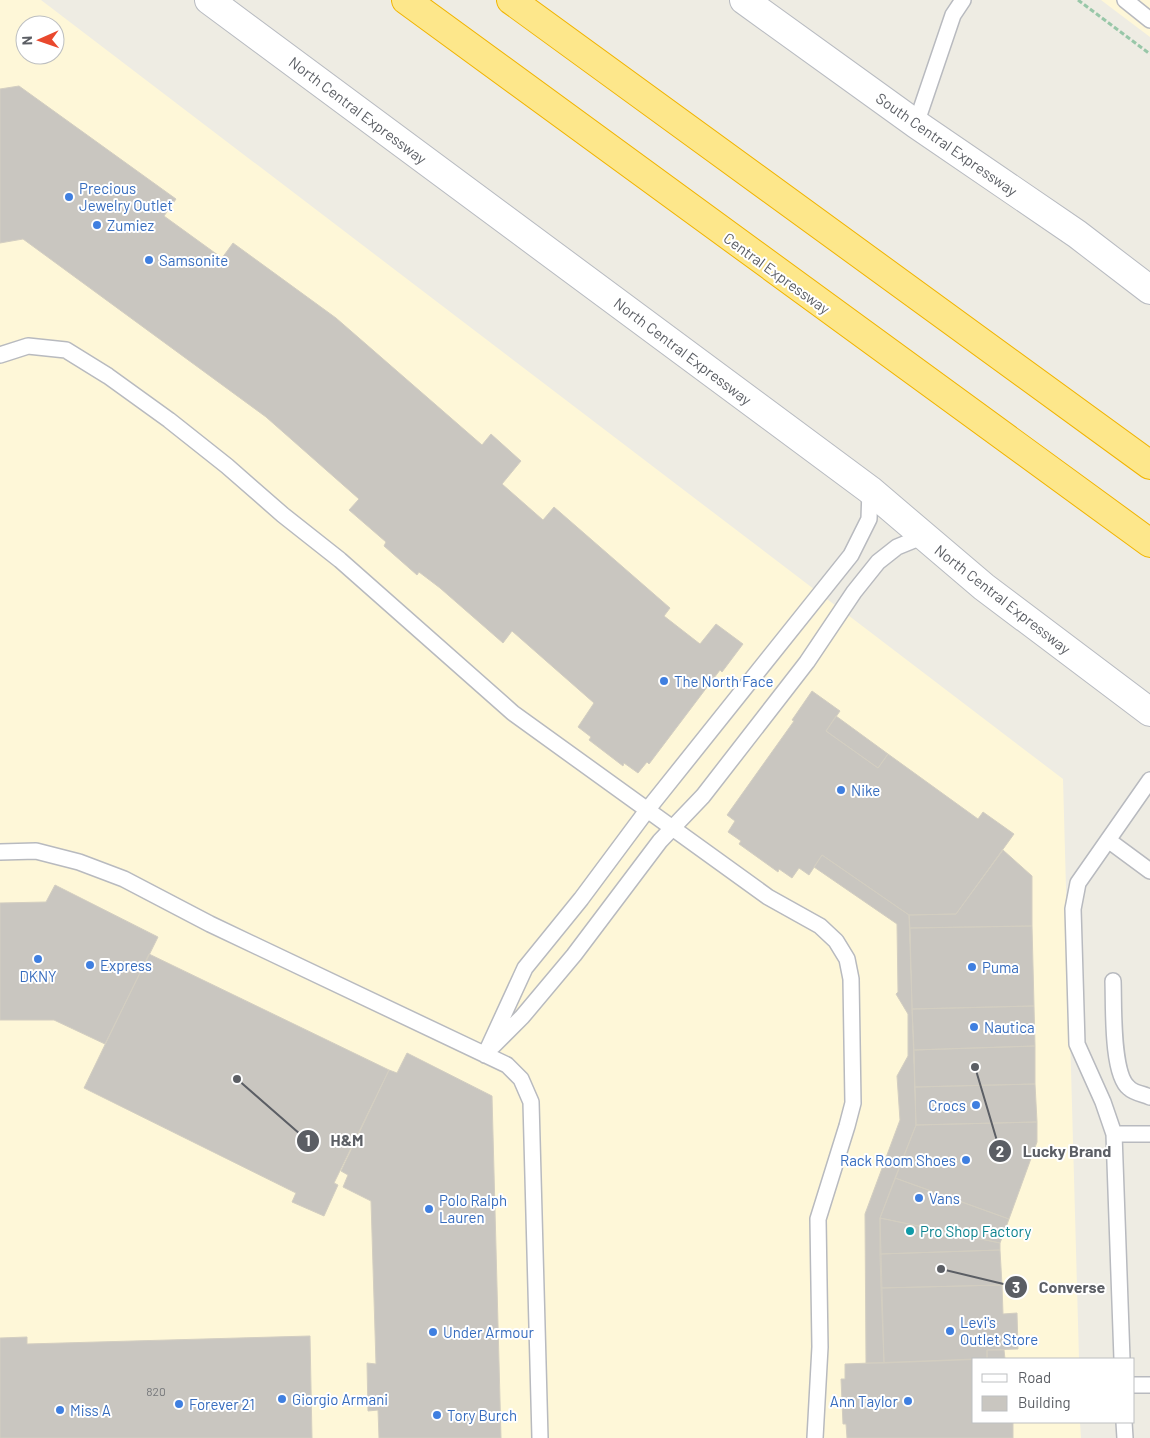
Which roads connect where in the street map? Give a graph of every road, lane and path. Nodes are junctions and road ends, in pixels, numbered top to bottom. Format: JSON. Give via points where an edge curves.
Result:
{"nodes":[{"id":1,"x":209,"y":0,"type":"edge"},
{"id":2,"x":406,"y":0,"type":"edge"},
{"id":3,"x":511,"y":0,"type":"edge"},
{"id":4,"x":744,"y":0,"type":"edge"},
{"id":5,"x":963,"y":0,"type":"edge"},
{"id":6,"x":1078,"y":0,"type":"edge"},
{"id":7,"x":1124,"y":0,"type":"edge"},
{"id":8,"x":1150,"y":20,"type":"edge"},
{"id":9,"x":1150,"y":54,"type":"edge"},
{"id":10,"x":916,"y":124,"type":"junction"},
{"id":11,"x":1150,"y":290,"type":"edge"},
{"id":12,"x":0,"y":355,"type":"edge"},
{"id":13,"x":1150,"y":465,"type":"edge"},
{"id":14,"x":870,"y":490,"type":"junction"},
{"id":15,"x":924,"y":536,"type":"junction"},
{"id":16,"x":1150,"y":543,"type":"edge"},
{"id":17,"x":1150,"y":712,"type":"edge"},
{"id":18,"x":1150,"y":780,"type":"edge"},
{"id":19,"x":648,"y":809,"type":"junction"},
{"id":20,"x":672,"y":826,"type":"junction"},
{"id":21,"x":1108,"y":840,"type":"junction"},
{"id":22,"x":0,"y":852,"type":"edge"},
{"id":23,"x":1150,"y":871,"type":"edge"},
{"id":24,"x":1113,"y":981,"type":"dead end"},
{"id":25,"x":485,"y":1055,"type":"junction"},
{"id":26,"x":1150,"y":1097,"type":"edge"},
{"id":27,"x":1114,"y":1134,"type":"junction"},
{"id":28,"x":1150,"y":1134,"type":"edge"},
{"id":29,"x":1122,"y":1358,"type":"edge"},
{"id":30,"x":1135,"y":1385,"type":"edge"},
{"id":31,"x":1150,"y":1385,"type":"edge"},
{"id":32,"x":1124,"y":1423,"type":"edge"},
{"id":33,"x":540,"y":1438,"type":"edge"},
{"id":34,"x":815,"y":1438,"type":"edge"},
{"id":35,"x":1125,"y":1438,"type":"edge"}],
"edges":[{"from":1,"to":14,"type":"main road","name":"North Central Expressway"},
{"from":2,"to":16,"type":"highway","name":"Central Expressway"},
{"from":3,"to":13,"type":"highway"},
{"from":4,"to":10,"type":"main road","name":"South Central Expressway"},
{"from":5,"to":10,"type":"lane","via":[[954,15]]},
{"from":6,"to":9,"type":"path"},
{"from":7,"to":8,"type":"lane"},
{"from":10,"to":11,"type":"main road","name":"South Central Expressway","via":[[1078,234]]},
{"from":12,"to":19,"type":"lane","via":[[28,346],[66,350],[108,376],[169,420],[340,560],[513,713]]},
{"from":14,"to":15,"type":"main road","name":"North Central Expressway"},
{"from":14,"to":19,"type":"lane","via":[[869,518],[851,555]]},
{"from":15,"to":17,"type":"main road","name":"North Central Expressway","via":[[984,587]]},
{"from":15,"to":20,"type":"lane","via":[[897,547],[878,562],[807,662],[702,796]]},
{"from":18,"to":21,"type":"lane"},
{"from":19,"to":20,"type":"lane"},
{"from":19,"to":25,"type":"lane","via":[[525,968]]},
{"from":20,"to":25,"type":"lane","via":[[574,956]]},
{"from":20,"to":34,"type":"lane","via":[[768,897],[828,933],[842,950],[850,969],[853,1103],[818,1219],[820,1347]]},
{"from":21,"to":23,"type":"lane"},
{"from":21,"to":27,"type":"lane","via":[[1078,883],[1072,909],[1077,1044]]},
{"from":22,"to":25,"type":"lane","via":[[36,850],[124,879],[210,924]]},
{"from":24,"to":26,"type":"lane","via":[[1121,1077],[1127,1087]]},
{"from":25,"to":33,"type":"lane","via":[[507,1065],[521,1079],[531,1102]]},
{"from":27,"to":28,"type":"lane"},
{"from":27,"to":29,"type":"lane"},
{"from":30,"to":31,"type":"lane"},
{"from":32,"to":35,"type":"lane"}]}
